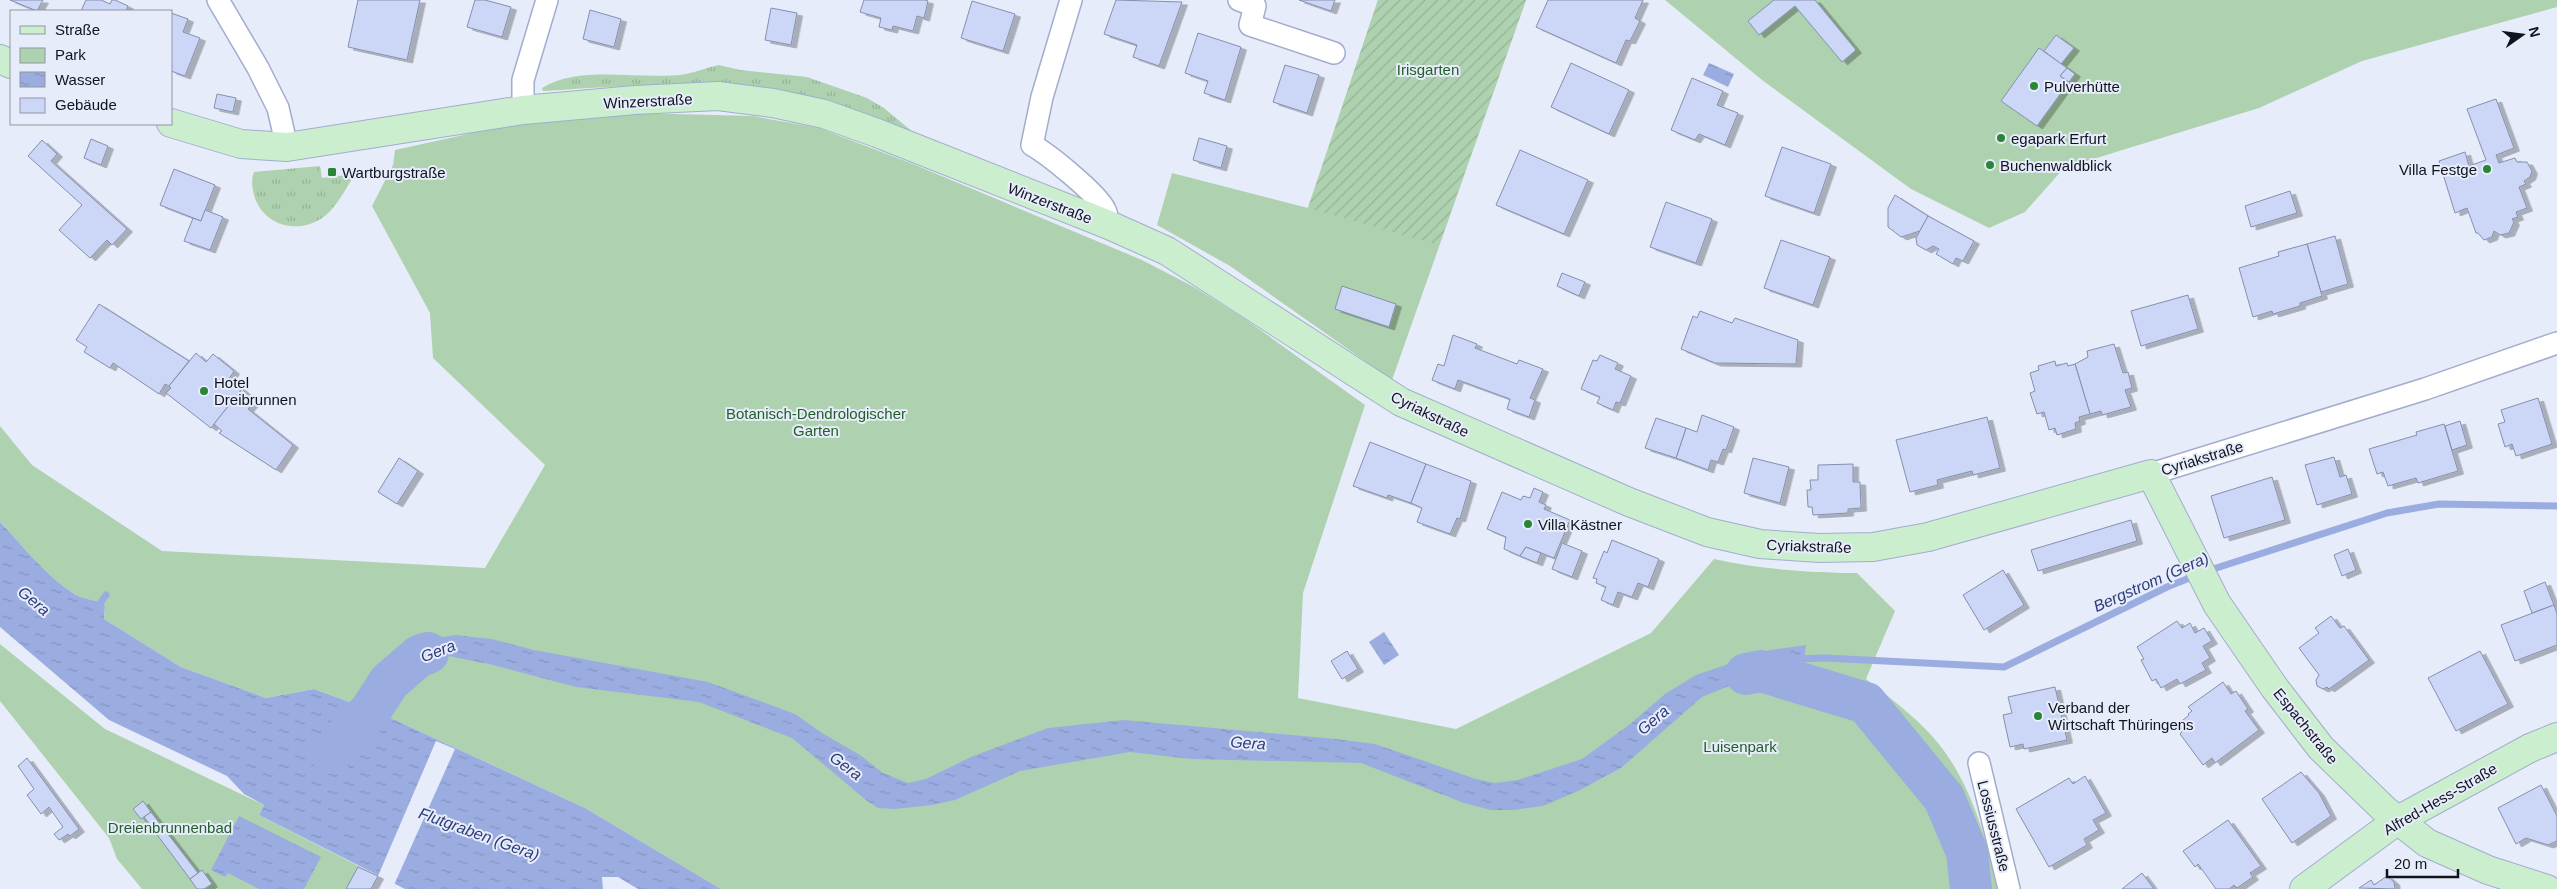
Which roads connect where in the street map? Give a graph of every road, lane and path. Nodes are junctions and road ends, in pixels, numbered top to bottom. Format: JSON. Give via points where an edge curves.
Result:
{"nodes":[{"id":1,"x":218,"y":0,"type":"edge"},
{"id":2,"x":547,"y":0,"type":"edge"},
{"id":3,"x":1071,"y":0,"type":"edge"},
{"id":4,"x":1239,"y":0,"type":"edge"},
{"id":5,"x":1334,"y":53,"type":"dead end"},
{"id":6,"x":523,"y":110,"type":"junction"},
{"id":7,"x":172,"y":123,"type":"edge"},
{"id":8,"x":287,"y":146,"type":"junction"},
{"id":9,"x":1109,"y":225,"type":"junction"},
{"id":10,"x":2557,"y":343,"type":"edge"},
{"id":11,"x":2151,"y":474,"type":"junction"},
{"id":12,"x":2557,"y":737,"type":"edge"},
{"id":13,"x":1979,"y":763,"type":"dead end"},
{"id":14,"x":2398,"y":820,"type":"junction"},
{"id":15,"x":2009,"y":889,"type":"edge"},
{"id":16,"x":2304,"y":889,"type":"edge"},
{"id":17,"x":2547,"y":889,"type":"edge"}],
"edges":[{"from":1,"to":8,"type":"street","via":[[278,108]]},
{"from":2,"to":6,"type":"street","via":[[523,80]]},
{"from":3,"to":9,"type":"street","via":[[1042,97],[1032,146],[1044,152],[1096,198],[1105,210]]},
{"from":4,"to":5,"type":"street","via":[[1255,6],[1250,25]]},
{"from":6,"to":8,"type":"street","name":"Winzerstraße"},
{"from":6,"to":9,"type":"street","name":"Winzerstraße","via":[[718,96],[773,103],[824,114],[877,133]]},
{"from":7,"to":8,"type":"street","name":"Winzerstraße","via":[[241,144]]},
{"from":9,"to":11,"type":"street","name":"Cyriakstraße","via":[[1176,256],[1401,402],[1629,502],[1716,534],[1760,544],[1873,547],[1928,537]]},
{"from":10,"to":11,"type":"street","name":"Cyriakstraße","via":[[2425,389]]},
{"from":11,"to":14,"type":"street","name":"Espachstraße","via":[[2217,604],[2274,687],[2321,748]]},
{"from":12,"to":14,"type":"street","name":"Alfred-Hess-Straße","via":[[2530,748]]},
{"from":13,"to":15,"type":"street","name":"Lossiusstraße"},
{"from":14,"to":16,"type":"street","name":"Alfred-Hess-Straße"},
{"from":14,"to":17,"type":"street","name":"Espachstraße","via":[[2428,843],[2488,870]]}]}
